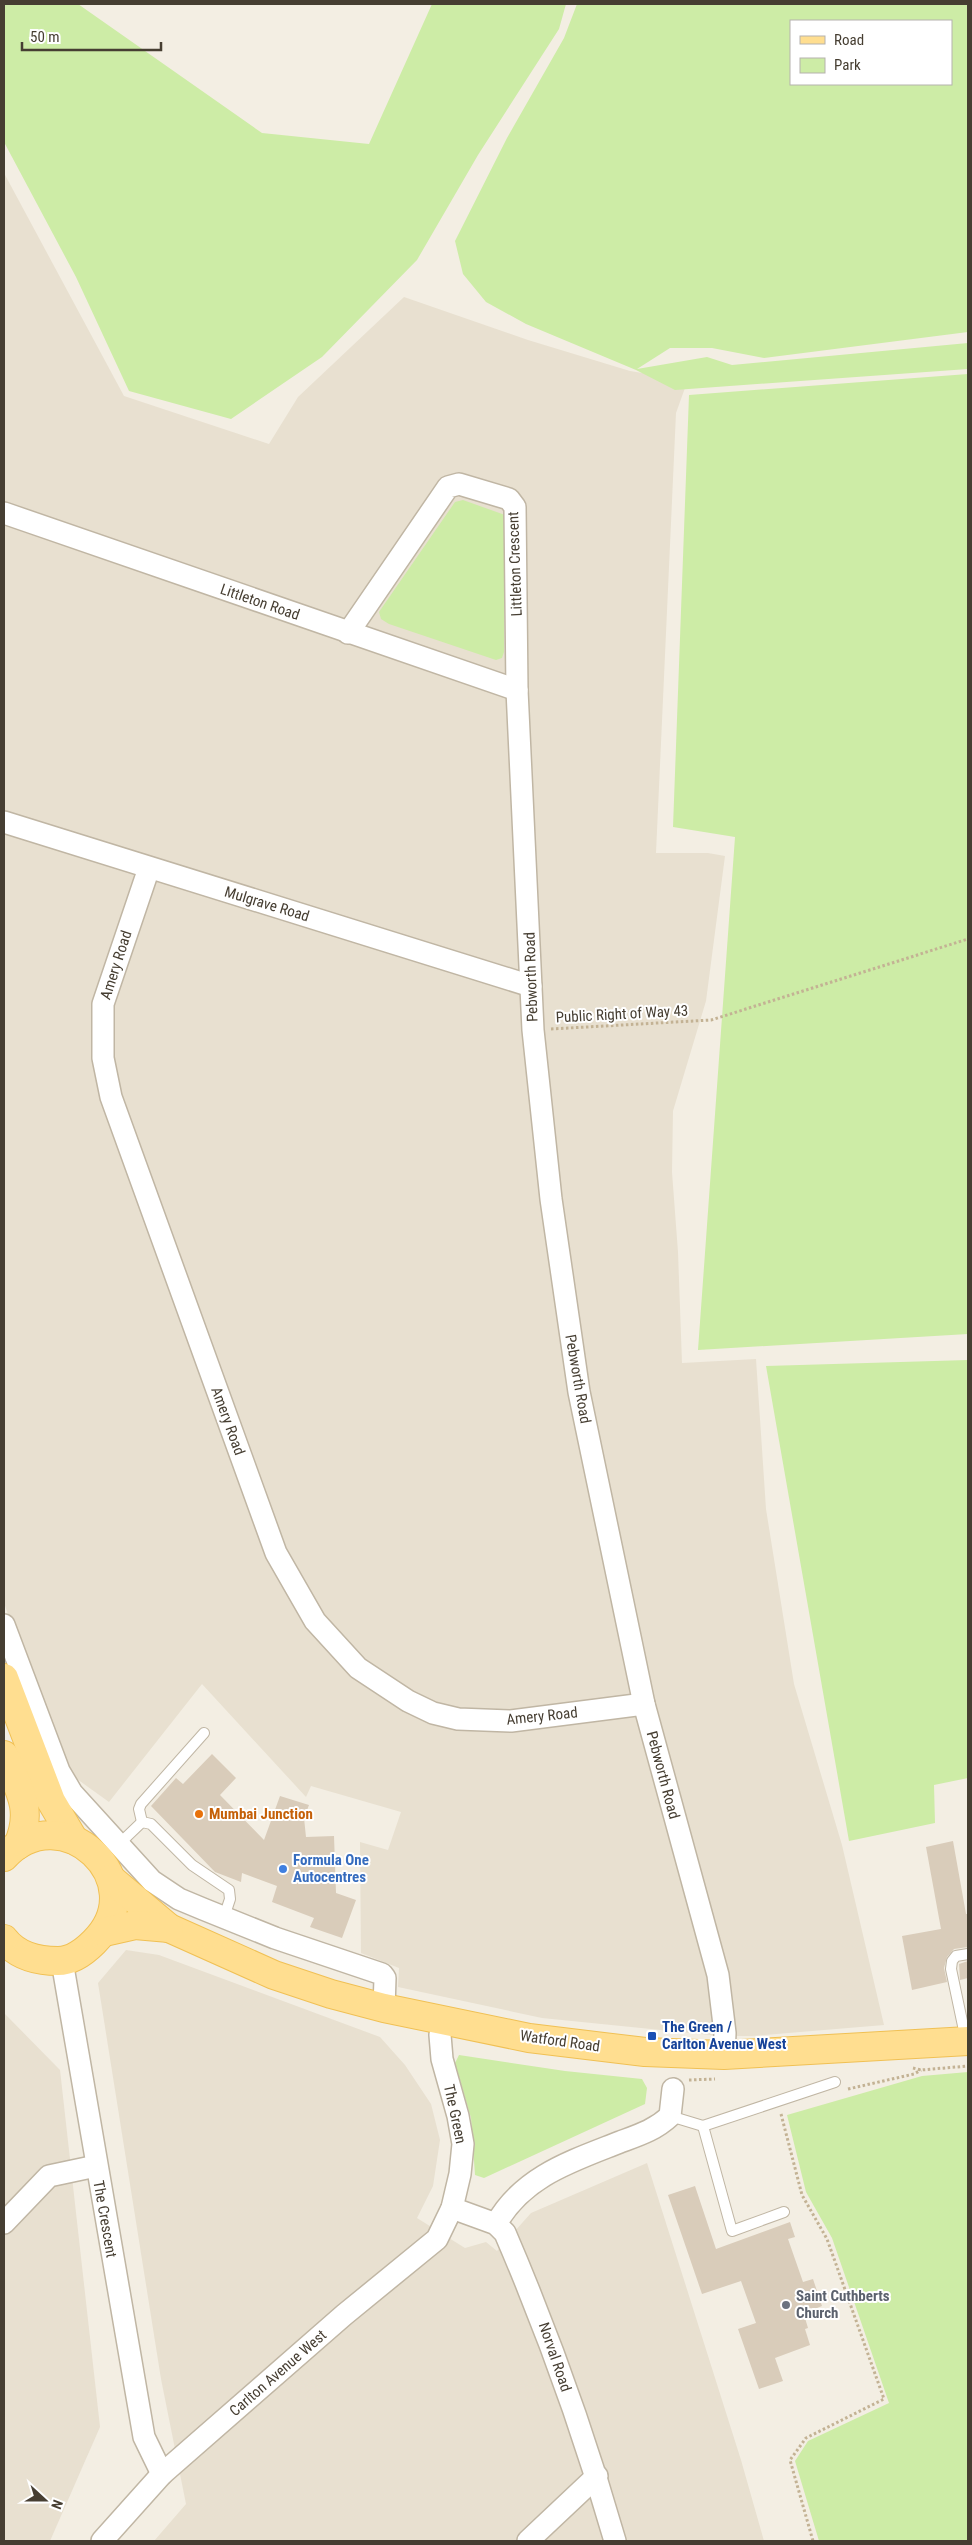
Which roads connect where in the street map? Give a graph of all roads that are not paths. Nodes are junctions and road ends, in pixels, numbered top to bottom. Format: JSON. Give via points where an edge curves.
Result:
{"nodes":[{"id":1,"x":4,"y":513,"type":"edge"},
{"id":2,"x":348,"y":633,"type":"junction"},
{"id":3,"x":517,"y":690,"type":"junction"},
{"id":4,"x":4,"y":822,"type":"edge"},
{"id":5,"x":149,"y":868,"type":"junction"},
{"id":6,"x":531,"y":986,"type":"junction"},
{"id":7,"x":4,"y":1625,"type":"edge"},
{"id":8,"x":4,"y":1678,"type":"edge"},
{"id":9,"x":644,"y":1704,"type":"junction"},
{"id":10,"x":204,"y":1733,"type":"dead end"},
{"id":11,"x":44,"y":1752,"type":"junction"},
{"id":12,"x":4,"y":1755,"type":"edge"},
{"id":13,"x":142,"y":1822,"type":"junction"},
{"id":14,"x":74,"y":1840,"type":"junction"},
{"id":15,"x":118,"y":1845,"type":"junction"},
{"id":16,"x":11,"y":1851,"type":"edge"},
{"id":17,"x":111,"y":1879,"type":"junction"},
{"id":18,"x":203,"y":1909,"type":"junction"},
{"id":19,"x":224,"y":1917,"type":"junction"},
{"id":20,"x":104,"y":1932,"type":"junction"},
{"id":21,"x":180,"y":1933,"type":"junction"},
{"id":22,"x":4,"y":1939,"type":"edge"},
{"id":23,"x":968,"y":1954,"type":"edge"},
{"id":24,"x":62,"y":1961,"type":"junction"},
{"id":25,"x":384,"y":2008,"type":"junction"},
{"id":26,"x":443,"y":2021,"type":"junction"},
{"id":27,"x":967,"y":2041,"type":"edge"},
{"id":28,"x":724,"y":2055,"type":"junction"},
{"id":29,"x":835,"y":2082,"type":"dead end"},
{"id":30,"x":673,"y":2089,"type":"dead end"},
{"id":31,"x":670,"y":2116,"type":"junction"},
{"id":32,"x":703,"y":2126,"type":"junction"},
{"id":33,"x":96,"y":2166,"type":"junction"},
{"id":34,"x":452,"y":2208,"type":"junction"},
{"id":35,"x":8,"y":2212,"type":"edge"},
{"id":36,"x":784,"y":2212,"type":"dead end"},
{"id":37,"x":496,"y":2224,"type":"junction"},
{"id":38,"x":162,"y":2474,"type":"junction"},
{"id":39,"x":597,"y":2476,"type":"junction"},
{"id":40,"x":102,"y":2541,"type":"edge"},
{"id":41,"x":528,"y":2541,"type":"edge"},
{"id":42,"x":615,"y":2541,"type":"edge"}],
"edges":[{"from":1,"to":2,"type":"street","name":"Littleton Road"},
{"from":2,"to":3,"type":"street","name":"Littleton Road"},
{"from":2,"to":3,"type":"street","name":"Littleton Crescent","via":[[448,488],[460,484],[509,499],[515,507]]},
{"from":3,"to":6,"type":"street","name":"Pebworth Road"},
{"from":4,"to":5,"type":"street","name":"Mulgrave Road"},
{"from":5,"to":6,"type":"street","name":"Mulgrave Road"},
{"from":5,"to":9,"type":"street","name":"Amery Road","via":[[103,1004],[103,1058],[111,1097],[276,1552],[315,1621],[358,1668],[408,1702],[433,1713],[458,1719],[511,1721]]},
{"from":6,"to":9,"type":"street","name":"Pebworth Road","via":[[551,1199],[579,1392]]},
{"from":7,"to":11,"type":"street"},
{"from":8,"to":11,"type":"main road"},
{"from":9,"to":28,"type":"street","name":"Pebworth Road","via":[[718,1975],[725,2032]]},
{"from":10,"to":13,"type":"lane","via":[[141,1804]]},
{"from":11,"to":14,"type":"main road","via":[[51,1801]]},
{"from":11,"to":15,"type":"street","via":[[72,1793]]},
{"from":12,"to":16,"type":"main road","via":[[27,1811],[25,1829]]},
{"from":13,"to":15,"type":"lane"},
{"from":13,"to":19,"type":"lane","via":[[151,1824],[192,1865],[229,1890],[230,1899]]},
{"from":14,"to":16,"type":"main road","via":[[56,1835],[42,1836]]},
{"from":14,"to":17,"type":"main road","via":[[89,1848],[103,1862]]},
{"from":15,"to":18,"type":"street","via":[[152,1882]]},
{"from":17,"to":20,"type":"main road","via":[[114,1904]]},
{"from":17,"to":21,"type":"main road","name":"Watford Road"},
{"from":18,"to":19,"type":"street"},
{"from":18,"to":21,"type":"street"},
{"from":19,"to":25,"type":"street","via":[[382,1974],[385,1978]]},
{"from":20,"to":21,"type":"main road","name":"Watford Road","via":[[135,1926]]},
{"from":20,"to":24,"type":"main road","via":[[84,1952]]},
{"from":21,"to":25,"type":"main road","name":"Watford Road","via":[[274,1975]]},
{"from":22,"to":24,"type":"main road","via":[[21,1954],[41,1960]]},
{"from":23,"to":27,"type":"lane","via":[[956,1956],[951,1969]]},
{"from":24,"to":33,"type":"street","name":"The Crescent"},
{"from":25,"to":26,"type":"main road","name":"Watford Road"},
{"from":26,"to":28,"type":"main road","name":"Watford Road","via":[[582,2046]]},
{"from":26,"to":34,"type":"street","name":"The Green","via":[[440,2035],[442,2059],[463,2144]]},
{"from":27,"to":28,"type":"main road","name":"Watford Road"},
{"from":29,"to":32,"type":"lane"},
{"from":30,"to":31,"type":"street"},
{"from":31,"to":32,"type":"lane"},
{"from":31,"to":37,"type":"street","via":[[657,2128],[566,2163],[521,2191],[506,2206]]},
{"from":32,"to":36,"type":"lane","via":[[732,2231]]},
{"from":33,"to":35,"type":"street","via":[[49,2176]]},
{"from":33,"to":38,"type":"street","name":"The Crescent","via":[[144,2437]]},
{"from":34,"to":37,"type":"street"},
{"from":34,"to":38,"type":"street","name":"Carlton Avenue West","via":[[437,2239]]},
{"from":37,"to":39,"type":"street","name":"Norval Road","via":[[505,2233],[537,2304]]},
{"from":38,"to":40,"type":"street","name":"Carlton Avenue West"},
{"from":39,"to":41,"type":"street"},
{"from":39,"to":42,"type":"street","name":"Norval Road"}]}
